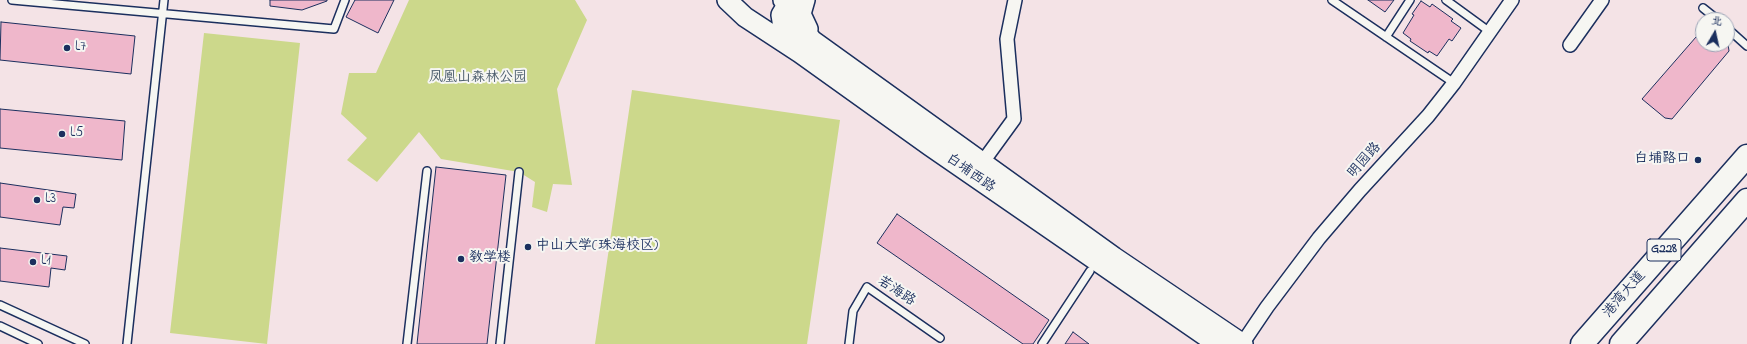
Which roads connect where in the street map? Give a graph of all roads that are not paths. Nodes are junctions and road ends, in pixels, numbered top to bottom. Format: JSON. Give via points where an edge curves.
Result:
{"nodes":[{"id":1,"x":12,"y":0,"type":"edge"},
{"id":2,"x":164,"y":0,"type":"edge"},
{"id":3,"x":345,"y":0,"type":"edge"},
{"id":4,"x":727,"y":0,"type":"edge"},
{"id":5,"x":1015,"y":0,"type":"edge"},
{"id":6,"x":1332,"y":0,"type":"edge"},
{"id":7,"x":1410,"y":0,"type":"edge"},
{"id":8,"x":1446,"y":0,"type":"edge"},
{"id":9,"x":1512,"y":0,"type":"edge"},
{"id":10,"x":1602,"y":0,"type":"edge"},
{"id":11,"x":791,"y":1,"type":"edge"},
{"id":12,"x":1703,"y":8,"type":"dead end"},
{"id":13,"x":163,"y":12,"type":"junction"},
{"id":14,"x":1708,"y":12,"type":"edge"},
{"id":15,"x":1490,"y":32,"type":"junction"},
{"id":16,"x":1735,"y":35,"type":"edge"},
{"id":17,"x":1386,"y":36,"type":"junction"},
{"id":18,"x":1570,"y":45,"type":"dead end"},
{"id":19,"x":806,"y":46,"type":"junction"},
{"id":20,"x":1747,"y":46,"type":"edge"},
{"id":21,"x":1454,"y":83,"type":"junction"},
{"id":22,"x":1747,"y":156,"type":"edge"},
{"id":23,"x":982,"y":163,"type":"junction"},
{"id":24,"x":426,"y":171,"type":"dead end"},
{"id":25,"x":519,"y":172,"type":"dead end"},
{"id":26,"x":1747,"y":200,"type":"edge"},
{"id":27,"x":1090,"y":271,"type":"dead end"},
{"id":28,"x":0,"y":305,"type":"edge"},
{"id":29,"x":0,"y":326,"type":"edge"},
{"id":30,"x":940,"y":338,"type":"dead end"},
{"id":31,"x":38,"y":344,"type":"edge"},
{"id":32,"x":85,"y":344,"type":"edge"},
{"id":33,"x":127,"y":344,"type":"edge"},
{"id":34,"x":407,"y":344,"type":"edge"},
{"id":35,"x":500,"y":344,"type":"edge"},
{"id":36,"x":849,"y":344,"type":"edge"},
{"id":37,"x":1042,"y":344,"type":"edge"},
{"id":38,"x":1217,"y":344,"type":"edge"},
{"id":39,"x":1243,"y":344,"type":"edge"},
{"id":40,"x":1582,"y":344,"type":"edge"},
{"id":41,"x":1621,"y":344,"type":"edge"}],
"edges":[{"from":1,"to":13,"type":"lane"},
{"from":2,"to":13,"type":"lane"},
{"from":3,"to":13,"type":"lane","via":[[334,29]]},
{"from":4,"to":19,"type":"main road","name":"白埔西路","via":[[745,17]]},
{"from":5,"to":23,"type":"street","via":[[1007,39],[1014,118]]},
{"from":6,"to":17,"type":"lane"},
{"from":7,"to":17,"type":"lane"},
{"from":8,"to":15,"type":"lane"},
{"from":9,"to":15,"type":"street","name":"明园路"},
{"from":10,"to":18,"type":"street"},
{"from":11,"to":19,"type":"main road","name":"白埔西路"},
{"from":12,"to":14,"type":"lane"},
{"from":13,"to":33,"type":"lane"},
{"from":15,"to":21,"type":"street","name":"明园路"},
{"from":16,"to":20,"type":"lane"},
{"from":17,"to":21,"type":"lane"},
{"from":19,"to":23,"type":"main road","name":"白埔西路"},
{"from":19,"to":38,"type":"main road","name":"白埔西路","via":[[930,146]]},
{"from":21,"to":39,"type":"street","name":"明园路","via":[[1428,116],[1319,238],[1267,307]]},
{"from":22,"to":40,"type":"highway","name":"港湾大道","number":"G228"},
{"from":23,"to":39,"type":"main road","name":"白埔西路","via":[[1114,257]]},
{"from":24,"to":34,"type":"lane"},
{"from":25,"to":35,"type":"lane"},
{"from":26,"to":41,"type":"highway","name":"港湾大道","number":"G228"},
{"from":27,"to":37,"type":"lane"},
{"from":28,"to":32,"type":"lane"},
{"from":29,"to":31,"type":"lane"},
{"from":30,"to":36,"type":"lane","name":"若海路","via":[[867,287],[853,311]]}]}
